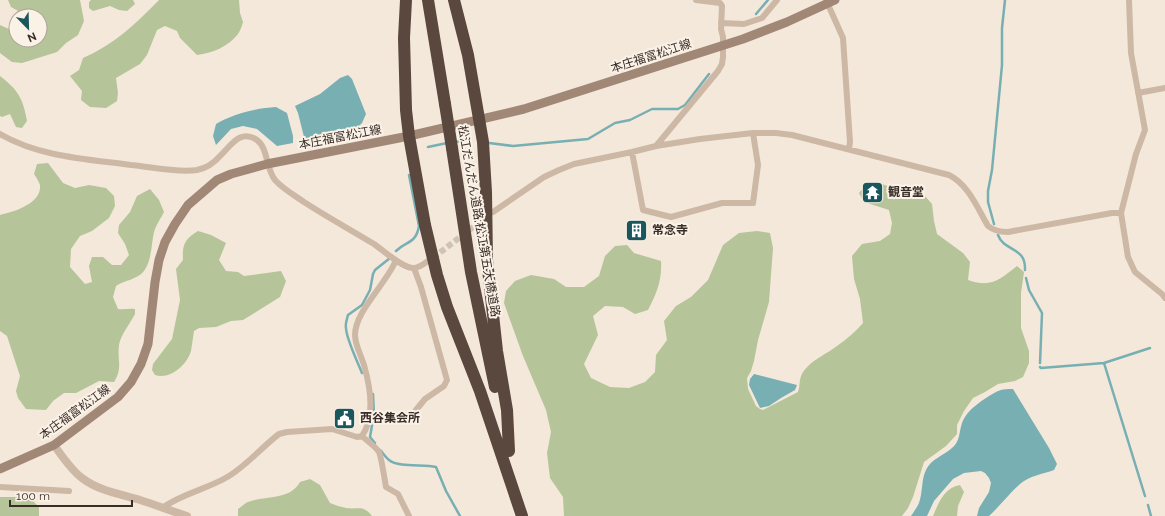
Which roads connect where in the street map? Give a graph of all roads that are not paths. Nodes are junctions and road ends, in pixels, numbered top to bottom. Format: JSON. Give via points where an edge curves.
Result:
{"nodes":[{"id":1,"x":406,"y":0,"type":"edge"},
{"id":2,"x":428,"y":0,"type":"edge"},
{"id":3,"x":454,"y":0,"type":"edge"},
{"id":4,"x":696,"y":0,"type":"edge"},
{"id":5,"x":777,"y":0,"type":"edge"},
{"id":6,"x":1129,"y":0,"type":"edge"},
{"id":7,"x":829,"y":1,"type":"edge"},
{"id":8,"x":721,"y":23,"type":"junction"},
{"id":9,"x":723,"y":45,"type":"junction"},
{"id":10,"x":1165,"y":88,"type":"edge"},
{"id":11,"x":1138,"y":93,"type":"junction"},
{"id":12,"x":479,"y":120,"type":"junction"},
{"id":13,"x":753,"y":133,"type":"junction"},
{"id":14,"x":0,"y":134,"type":"edge"},
{"id":15,"x":409,"y":136,"type":"junction"},
{"id":16,"x":656,"y":146,"type":"junction"},
{"id":17,"x":849,"y":149,"type":"junction"},
{"id":18,"x":632,"y":152,"type":"junction"},
{"id":19,"x":267,"y":164,"type":"junction"},
{"id":20,"x":493,"y":212,"type":"tunnel mouth"},
{"id":21,"x":1121,"y":214,"type":"junction"},
{"id":22,"x":396,"y":260,"type":"junction"},
{"id":23,"x":428,"y":261,"type":"tunnel mouth"},
{"id":24,"x":414,"y":268,"type":"junction"},
{"id":25,"x":1165,"y":298,"type":"edge"},
{"id":26,"x":416,"y":410,"type":"dead end"},
{"id":27,"x":362,"y":436,"type":"junction"},
{"id":28,"x":54,"y":445,"type":"junction"},
{"id":29,"x":509,"y":451,"type":"junction"},
{"id":30,"x":0,"y":469,"type":"edge"},
{"id":31,"x":0,"y":487,"type":"edge"},
{"id":32,"x":69,"y":491,"type":"dead end"},
{"id":33,"x":162,"y":508,"type":"junction"},
{"id":34,"x":187,"y":516,"type":"edge"},
{"id":35,"x":409,"y":516,"type":"edge"},
{"id":36,"x":522,"y":516,"type":"edge"},
{"id":37,"x":526,"y":516,"type":"edge"}],
"edges":[{"from":1,"to":15,"type":"highway","via":[[404,38]]},
{"from":2,"to":29,"type":"highway","name":"松江だんだん道路;松江第五大橋道路","bridge":true,"via":[[470,272]]},
{"from":3,"to":12,"type":"highway","via":[[468,55]]},
{"from":4,"to":8,"type":"street","via":[[721,4]]},
{"from":5,"to":8,"type":"street","via":[[762,18],[744,24]]},
{"from":6,"to":11,"type":"street","via":[[1131,53]]},
{"from":7,"to":9,"type":"main road","name":"本庄福富松江線","via":[[787,22]]},
{"from":7,"to":17,"type":"street","via":[[843,38]]},
{"from":8,"to":9,"type":"street"},
{"from":9,"to":12,"type":"main road","name":"本庄福富松江線","via":[[524,109]]},
{"from":9,"to":16,"type":"street","via":[[722,64],[718,71]]},
{"from":10,"to":11,"type":"street"},
{"from":11,"to":21,"type":"street","via":[[1145,130],[1136,154]]},
{"from":12,"to":15,"type":"main road","name":"本庄福富松江線"},
{"from":12,"to":29,"type":"highway","via":[[486,192],[487,260],[497,351],[507,410]]},
{"from":13,"to":16,"type":"street"},
{"from":13,"to":17,"type":"street","via":[[783,133]]},
{"from":13,"to":18,"type":"street","via":[[758,165],[753,203],[722,203],[671,217],[643,210]]},
{"from":14,"to":19,"type":"street","via":[[36,150],[56,155],[170,170],[197,170],[208,167],[237,138],[244,136],[257,140],[263,146]]},
{"from":15,"to":19,"type":"main road","name":"本庄福富松江線"},
{"from":15,"to":36,"type":"highway","via":[[437,275]]},
{"from":16,"to":18,"type":"street"},
{"from":17,"to":21,"type":"street","via":[[940,172],[954,178],[967,191],[992,229],[1008,232],[1112,213]]},
{"from":18,"to":20,"type":"street","via":[[574,164],[558,170]]},
{"from":19,"to":22,"type":"street","via":[[274,179],[286,190]]},
{"from":19,"to":28,"type":"main road","name":"本庄福富松江線","via":[[217,180],[188,205],[165,242],[159,260],[148,344],[131,382],[118,397]]},
{"from":21,"to":25,"type":"street","via":[[1128,257],[1135,272]]},
{"from":22,"to":24,"type":"street"},
{"from":22,"to":27,"type":"street","via":[[361,316],[356,330],[370,403],[368,423]]},
{"from":23,"to":24,"type":"street"},
{"from":24,"to":26,"type":"street","via":[[446,380],[444,386],[425,399]]},
{"from":27,"to":33,"type":"street","via":[[357,437],[332,429],[279,434],[240,469],[171,501]]},
{"from":27,"to":35,"type":"street","via":[[381,456],[386,488],[398,494]]},
{"from":28,"to":30,"type":"main road","name":"本庄福富松江線"},
{"from":28,"to":33,"type":"street","via":[[81,478],[116,494]]},
{"from":29,"to":37,"type":"highway","name":"松江だんだん道路;松江第五大橋道路"},
{"from":31,"to":32,"type":"street"},
{"from":33,"to":34,"type":"street"}]}
